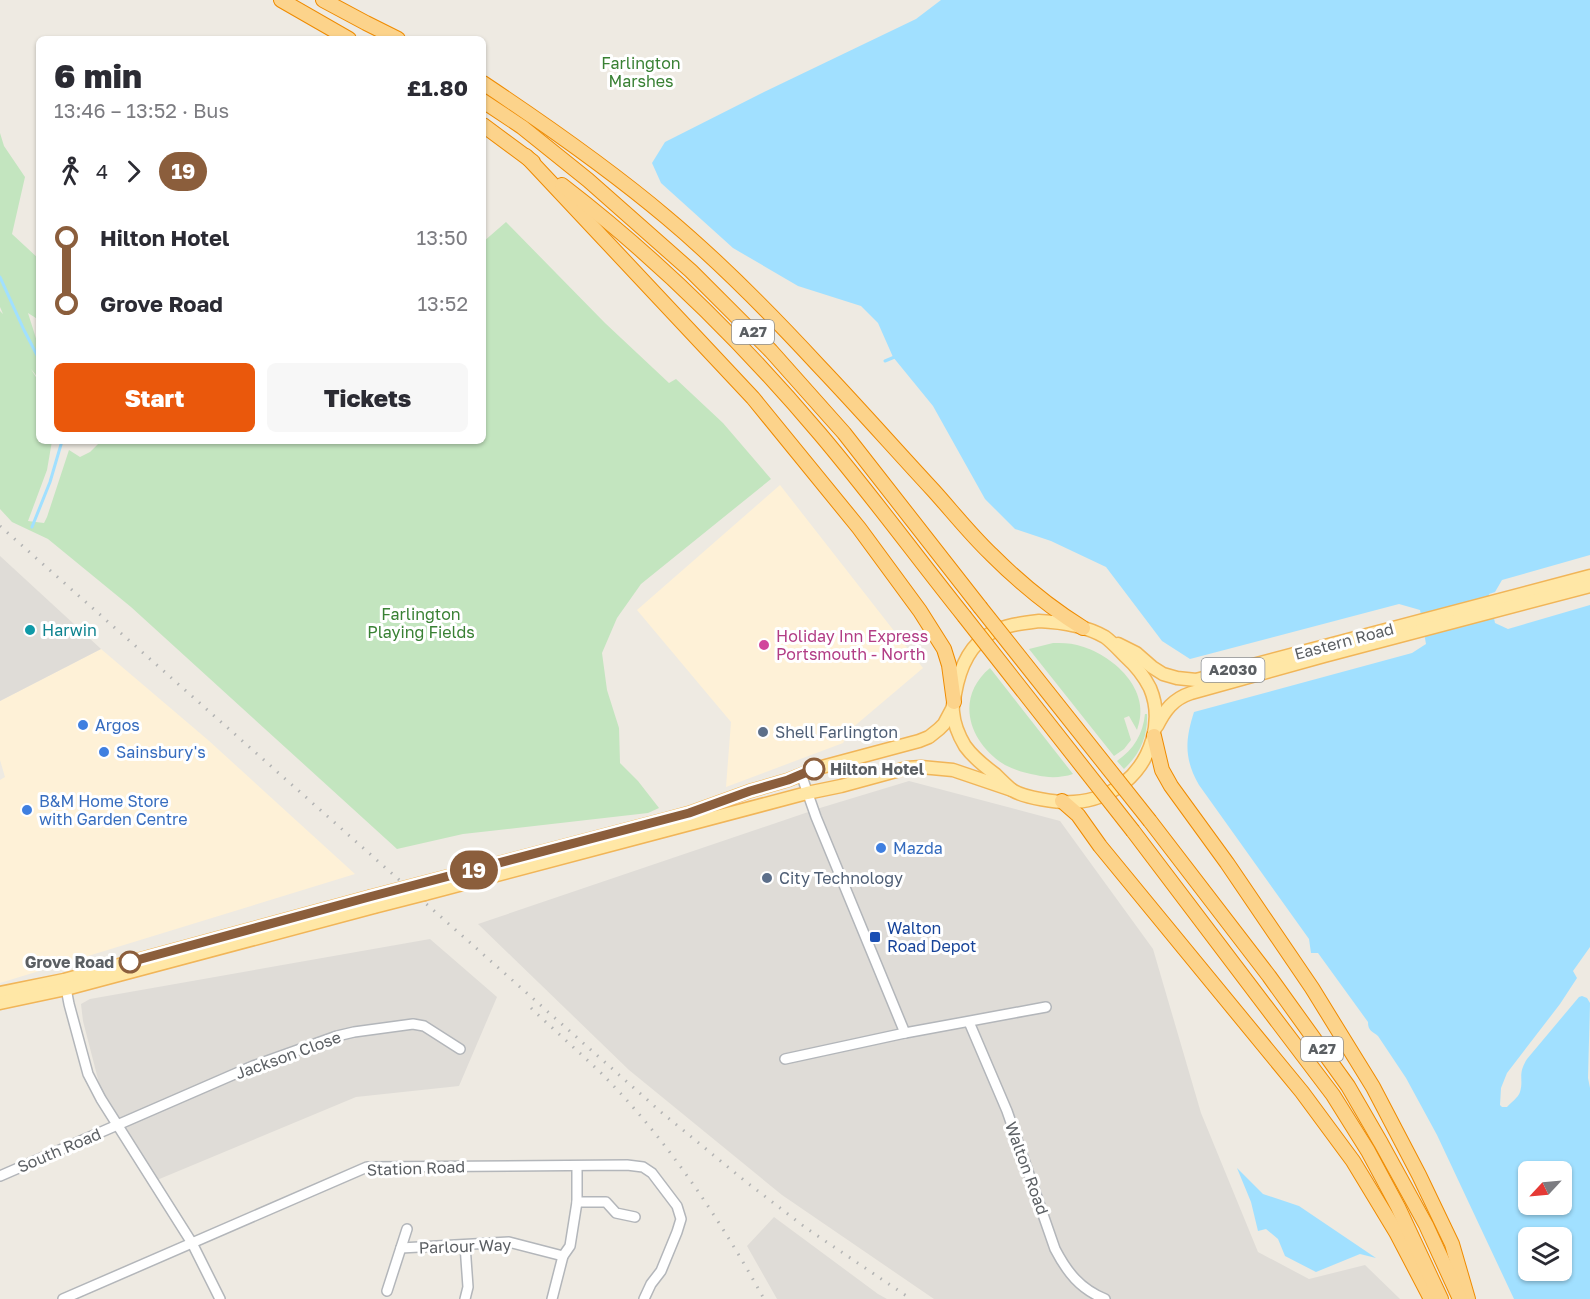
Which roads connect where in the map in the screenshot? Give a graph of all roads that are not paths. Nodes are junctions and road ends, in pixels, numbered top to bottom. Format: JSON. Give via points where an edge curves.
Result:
{"nodes":[{"id":1,"x":281,"y":0,"type":"edge"},
{"id":2,"x":323,"y":0,"type":"edge"},
{"id":3,"x":366,"y":23,"type":"junction"},
{"id":4,"x":344,"y":36,"type":"edge"},
{"id":5,"x":385,"y":36,"type":"edge"},
{"id":6,"x":392,"y":36,"type":"edge"},
{"id":7,"x":486,"y":85,"type":"edge"},
{"id":8,"x":486,"y":103,"type":"edge"},
{"id":9,"x":486,"y":127,"type":"edge"},
{"id":10,"x":526,"y":156,"type":"junction"},
{"id":11,"x":1590,"y":576,"type":"edge"},
{"id":12,"x":1590,"y":586,"type":"edge"},
{"id":13,"x":1522,"y":599,"type":"junction"},
{"id":14,"x":1083,"y":628,"type":"junction"},
{"id":15,"x":1106,"y":638,"type":"junction"},
{"id":16,"x":1369,"y":639,"type":"junction"},
{"id":17,"x":953,"y":705,"type":"junction"},
{"id":18,"x":1154,"y":733,"type":"junction"},
{"id":19,"x":801,"y":774,"type":"junction"},
{"id":20,"x":1012,"y":790,"type":"junction"},
{"id":21,"x":807,"y":793,"type":"junction"},
{"id":22,"x":1062,"y":801,"type":"junction"},
{"id":23,"x":422,"y":889,"type":"junction"},
{"id":24,"x":65,"y":985,"type":"junction"},
{"id":25,"x":0,"y":993,"type":"edge"},
{"id":26,"x":0,"y":1003,"type":"edge"},
{"id":27,"x":1046,"y":1007,"type":"dead end"},
{"id":28,"x":969,"y":1022,"type":"junction"},
{"id":29,"x":905,"y":1033,"type":"junction"},
{"id":30,"x":460,"y":1049,"type":"dead end"},
{"id":31,"x":785,"y":1059,"type":"dead end"},
{"id":32,"x":118,"y":1125,"type":"junction"},
{"id":33,"x":578,"y":1167,"type":"junction"},
{"id":34,"x":0,"y":1176,"type":"edge"},
{"id":35,"x":578,"y":1202,"type":"junction"},
{"id":36,"x":635,"y":1216,"type":"dead end"},
{"id":37,"x":407,"y":1229,"type":"dead end"},
{"id":38,"x":192,"y":1243,"type":"junction"},
{"id":39,"x":465,"y":1245,"type":"junction"},
{"id":40,"x":401,"y":1248,"type":"junction"},
{"id":41,"x":562,"y":1256,"type":"junction"},
{"id":42,"x":387,"y":1291,"type":"dead end"},
{"id":43,"x":63,"y":1299,"type":"edge"},
{"id":44,"x":220,"y":1299,"type":"edge"},
{"id":45,"x":465,"y":1299,"type":"edge"},
{"id":46,"x":552,"y":1299,"type":"edge"},
{"id":47,"x":644,"y":1299,"type":"edge"},
{"id":48,"x":1105,"y":1299,"type":"edge"},
{"id":49,"x":1431,"y":1299,"type":"edge"},
{"id":50,"x":1441,"y":1299,"type":"edge"},
{"id":51,"x":1460,"y":1299,"type":"edge"},
{"id":52,"x":1468,"y":1299,"type":"edge"}],
"edges":[{"from":1,"to":4,"type":"highway"},
{"from":2,"to":3,"type":"highway"},
{"from":3,"to":5,"type":"highway"},
{"from":3,"to":6,"type":"highway"},
{"from":7,"to":14,"type":"highway","via":[[605,168],[720,266],[834,382],[989,553],[1036,595]]},
{"from":8,"to":51,"type":"highway","number":"A27","bridge":true,"via":[[588,180],[692,271],[844,433],[1150,821],[1348,1086],[1426,1225]]},
{"from":9,"to":10,"type":"highway","number":"A27"},
{"from":10,"to":17,"type":"highway","via":[[753,398],[859,528],[944,649],[950,665]]},
{"from":10,"to":50,"type":"highway","number":"A27","bridge":true,"via":[[608,220],[711,315],[821,435],[1133,831],[1333,1095],[1398,1207]]},
{"from":11,"to":13,"type":"main road","name":"Eastern Road","number":"A2030"},
{"from":12,"to":13,"type":"main road","name":"Eastern Road","number":"A2030"},
{"from":13,"to":16,"type":"main road","name":"Eastern Road","number":"A2030"},
{"from":14,"to":15,"type":"main road"},
{"from":14,"to":17,"type":"main road","via":[[1039,621],[992,633],[969,654],[958,678]]},
{"from":15,"to":16,"type":"main road","name":"Eastern Road","number":"A2030","via":[[1136,653],[1163,674],[1189,680]]},
{"from":15,"to":18,"type":"main road","via":[[1137,668],[1148,685],[1154,706]]},
{"from":16,"to":18,"type":"main road","name":"Eastern Road","number":"A2030","via":[[1183,696],[1170,704]]},
{"from":17,"to":19,"type":"main road","via":[[944,724],[929,737]]},
{"from":17,"to":20,"type":"main road","via":[[957,729],[965,745]]},
{"from":18,"to":22,"type":"main road","via":[[1144,760],[1119,787],[1101,796]]},
{"from":18,"to":52,"type":"highway","via":[[1162,770],[1171,786],[1312,988],[1372,1087],[1452,1245]]},
{"from":19,"to":21,"type":"street"},
{"from":19,"to":23,"type":"main road","via":[[689,813]]},
{"from":20,"to":21,"type":"main road","via":[[953,770],[921,767]]},
{"from":20,"to":22,"type":"main road"},
{"from":21,"to":23,"type":"main road"},
{"from":21,"to":29,"type":"street"},
{"from":22,"to":49,"type":"highway","via":[[1078,815],[1302,1092],[1353,1161]]},
{"from":23,"to":24,"type":"main road","bridge":true},
{"from":24,"to":25,"type":"main road"},
{"from":24,"to":26,"type":"main road"},
{"from":24,"to":32,"type":"street","via":[[88,1074]]},
{"from":27,"to":28,"type":"street"},
{"from":28,"to":29,"type":"street"},
{"from":28,"to":48,"type":"street","name":"Walton Road","via":[[1007,1111],[1055,1249],[1073,1277]]},
{"from":29,"to":31,"type":"street"},
{"from":30,"to":32,"type":"street","name":"Jackson Close","via":[[424,1026],[354,1032],[254,1066]]},
{"from":32,"to":34,"type":"street","name":"South Road"},
{"from":32,"to":38,"type":"street"},
{"from":33,"to":35,"type":"street"},
{"from":33,"to":38,"type":"street","name":"Station Road","via":[[367,1167]]},
{"from":33,"to":47,"type":"street","name":"Station Road","via":[[643,1167],[677,1206],[681,1219],[677,1232]]},
{"from":35,"to":36,"type":"street","via":[[606,1202],[616,1213]]},
{"from":35,"to":41,"type":"street","via":[[570,1246]]},
{"from":37,"to":40,"type":"street","name":"Parlour Way"},
{"from":38,"to":43,"type":"street","name":"Station Road"},
{"from":38,"to":44,"type":"street"},
{"from":39,"to":40,"type":"street","name":"Parlour Way"},
{"from":39,"to":41,"type":"street","name":"Parlour Way","via":[[509,1242]]},
{"from":39,"to":45,"type":"street"},
{"from":40,"to":42,"type":"street","name":"Parlour Way"},
{"from":41,"to":46,"type":"street"}]}
